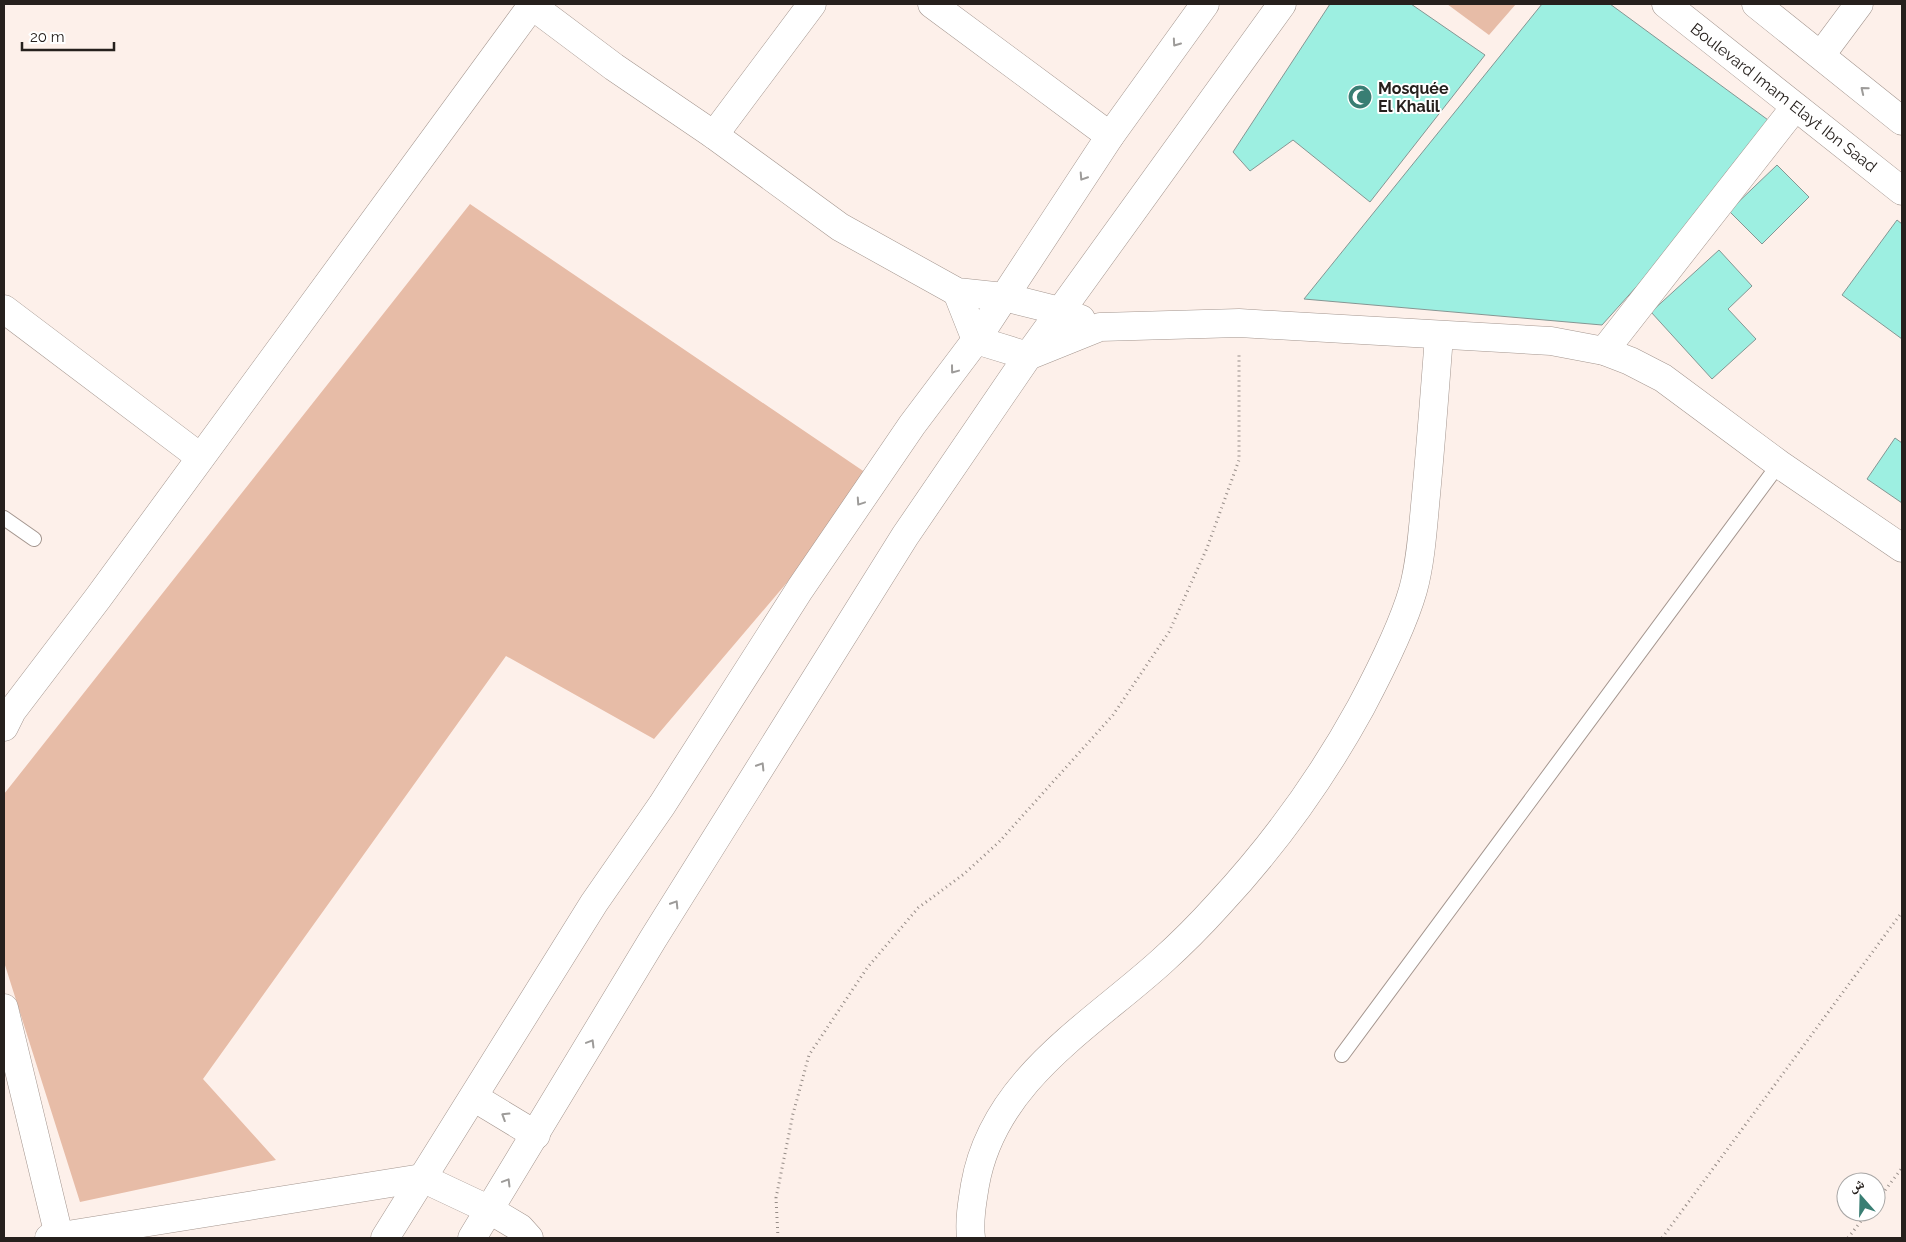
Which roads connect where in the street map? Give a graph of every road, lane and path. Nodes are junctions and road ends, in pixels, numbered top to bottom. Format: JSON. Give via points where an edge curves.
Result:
{"nodes":[{"id":1,"x":532,"y":4,"type":"edge"},
{"id":2,"x":812,"y":4,"type":"edge"},
{"id":3,"x":1205,"y":4,"type":"edge"},
{"id":4,"x":1282,"y":4,"type":"edge"},
{"id":5,"x":1666,"y":4,"type":"edge"},
{"id":6,"x":1756,"y":4,"type":"edge"},
{"id":7,"x":1859,"y":4,"type":"edge"},
{"id":8,"x":945,"y":8,"type":"edge"},
{"id":9,"x":1821,"y":55,"type":"junction"},
{"id":10,"x":1795,"y":107,"type":"junction"},
{"id":11,"x":1902,"y":120,"type":"edge"},
{"id":12,"x":714,"y":135,"type":"junction"},
{"id":13,"x":1110,"y":136,"type":"junction"},
{"id":14,"x":1902,"y":191,"type":"edge"},
{"id":15,"x":957,"y":292,"type":"junction"},
{"id":16,"x":1004,"y":296,"type":"junction"},
{"id":17,"x":4,"y":309,"type":"edge"},
{"id":18,"x":1060,"y":311,"type":"junction"},
{"id":19,"x":1239,"y":323,"type":"junction"},
{"id":20,"x":1100,"y":327,"type":"junction"},
{"id":21,"x":1439,"y":336,"type":"junction"},
{"id":22,"x":976,"y":340,"type":"junction"},
{"id":23,"x":1604,"y":351,"type":"junction"},
{"id":24,"x":1028,"y":356,"type":"junction"},
{"id":25,"x":200,"y":457,"type":"junction"},
{"id":26,"x":1778,"y":464,"type":"junction"},
{"id":27,"x":4,"y":518,"type":"edge"},
{"id":28,"x":34,"y":540,"type":"dead end"},
{"id":29,"x":1902,"y":548,"type":"edge"},
{"id":30,"x":6,"y":715,"type":"edge"},
{"id":31,"x":1902,"y":912,"type":"edge"},
{"id":32,"x":5,"y":1019,"type":"edge"},
{"id":33,"x":1342,"y":1055,"type":"dead end"},
{"id":34,"x":475,"y":1098,"type":"junction"},
{"id":35,"x":536,"y":1135,"type":"junction"},
{"id":36,"x":1902,"y":1168,"type":"edge"},
{"id":37,"x":422,"y":1178,"type":"junction"},
{"id":38,"x":1886,"y":1189,"type":"edge"},
{"id":39,"x":490,"y":1210,"type":"junction"},
{"id":40,"x":1860,"y":1222,"type":"edge"},
{"id":41,"x":54,"y":1237,"type":"edge"},
{"id":42,"x":386,"y":1238,"type":"edge"},
{"id":43,"x":472,"y":1238,"type":"edge"},
{"id":44,"x":530,"y":1238,"type":"edge"},
{"id":45,"x":778,"y":1238,"type":"edge"},
{"id":46,"x":971,"y":1238,"type":"edge"},
{"id":47,"x":1662,"y":1238,"type":"edge"},
{"id":48,"x":1848,"y":1238,"type":"edge"}],
"edges":[{"from":1,"to":12,"type":"street","via":[[614,67]]},
{"from":1,"to":25,"type":"street"},
{"from":2,"to":12,"type":"street"},
{"from":3,"to":13,"type":"street","one_way":true},
{"from":4,"to":18,"type":"street"},
{"from":5,"to":10,"type":"street","name":"Boulevard Imam Elayt Ibn Saad"},
{"from":6,"to":9,"type":"street"},
{"from":7,"to":9,"type":"street"},
{"from":8,"to":13,"type":"street"},
{"from":11,"to":9,"type":"street","one_way":true},
{"from":10,"to":14,"type":"street","name":"Boulevard Imam Elayt Ibn Saad"},
{"from":10,"to":23,"type":"street"},
{"from":12,"to":15,"type":"street","via":[[840,227]]},
{"from":13,"to":16,"type":"street","one_way":true},
{"from":15,"to":16,"type":"street"},
{"from":15,"to":22,"type":"street"},
{"from":16,"to":18,"type":"street"},
{"from":16,"to":22,"type":"street"},
{"from":17,"to":25,"type":"street"},
{"from":18,"to":20,"type":"street"},
{"from":18,"to":24,"type":"street"},
{"from":19,"to":20,"type":"street"},
{"from":19,"to":21,"type":"street"},
{"from":19,"to":45,"type":"path","via":[[1239,460],[1207,548],[1169,632],[1113,715],[999,842],[964,874],[918,908],[867,968],[809,1055],[776,1198]]},
{"from":20,"to":24,"type":"street"},
{"from":21,"to":23,"type":"street","via":[[1551,341]]},
{"from":21,"to":46,"type":"street","via":[[1423,526],[1413,590],[1361,707],[1276,837],[1218,905],[1162,962],[1039,1065],[1012,1098],[992,1130],[978,1170],[971,1205]]},
{"from":22,"to":24,"type":"street"},
{"from":22,"to":34,"type":"street","one_way":true,"via":[[912,426],[800,589],[662,805],[594,903]]},
{"from":23,"to":26,"type":"street","via":[[1663,378]]},
{"from":35,"to":24,"type":"street","one_way":true,"via":[[653,939],[905,536]]},
{"from":25,"to":30,"type":"street","via":[[98,598]]},
{"from":26,"to":29,"type":"street"},
{"from":26,"to":33,"type":"lane"},
{"from":27,"to":28,"type":"lane"},
{"from":31,"to":47,"type":"path"},
{"from":32,"to":41,"type":"street"},
{"from":35,"to":34,"type":"street","one_way":true},
{"from":34,"to":37,"type":"street"},
{"from":39,"to":35,"type":"street","one_way":true},
{"from":36,"to":38,"type":"path"},
{"from":37,"to":39,"type":"street"},
{"from":37,"to":41,"type":"street"},
{"from":37,"to":42,"type":"street"},
{"from":39,"to":43,"type":"street"},
{"from":39,"to":44,"type":"street"},
{"from":40,"to":48,"type":"path"}]}
